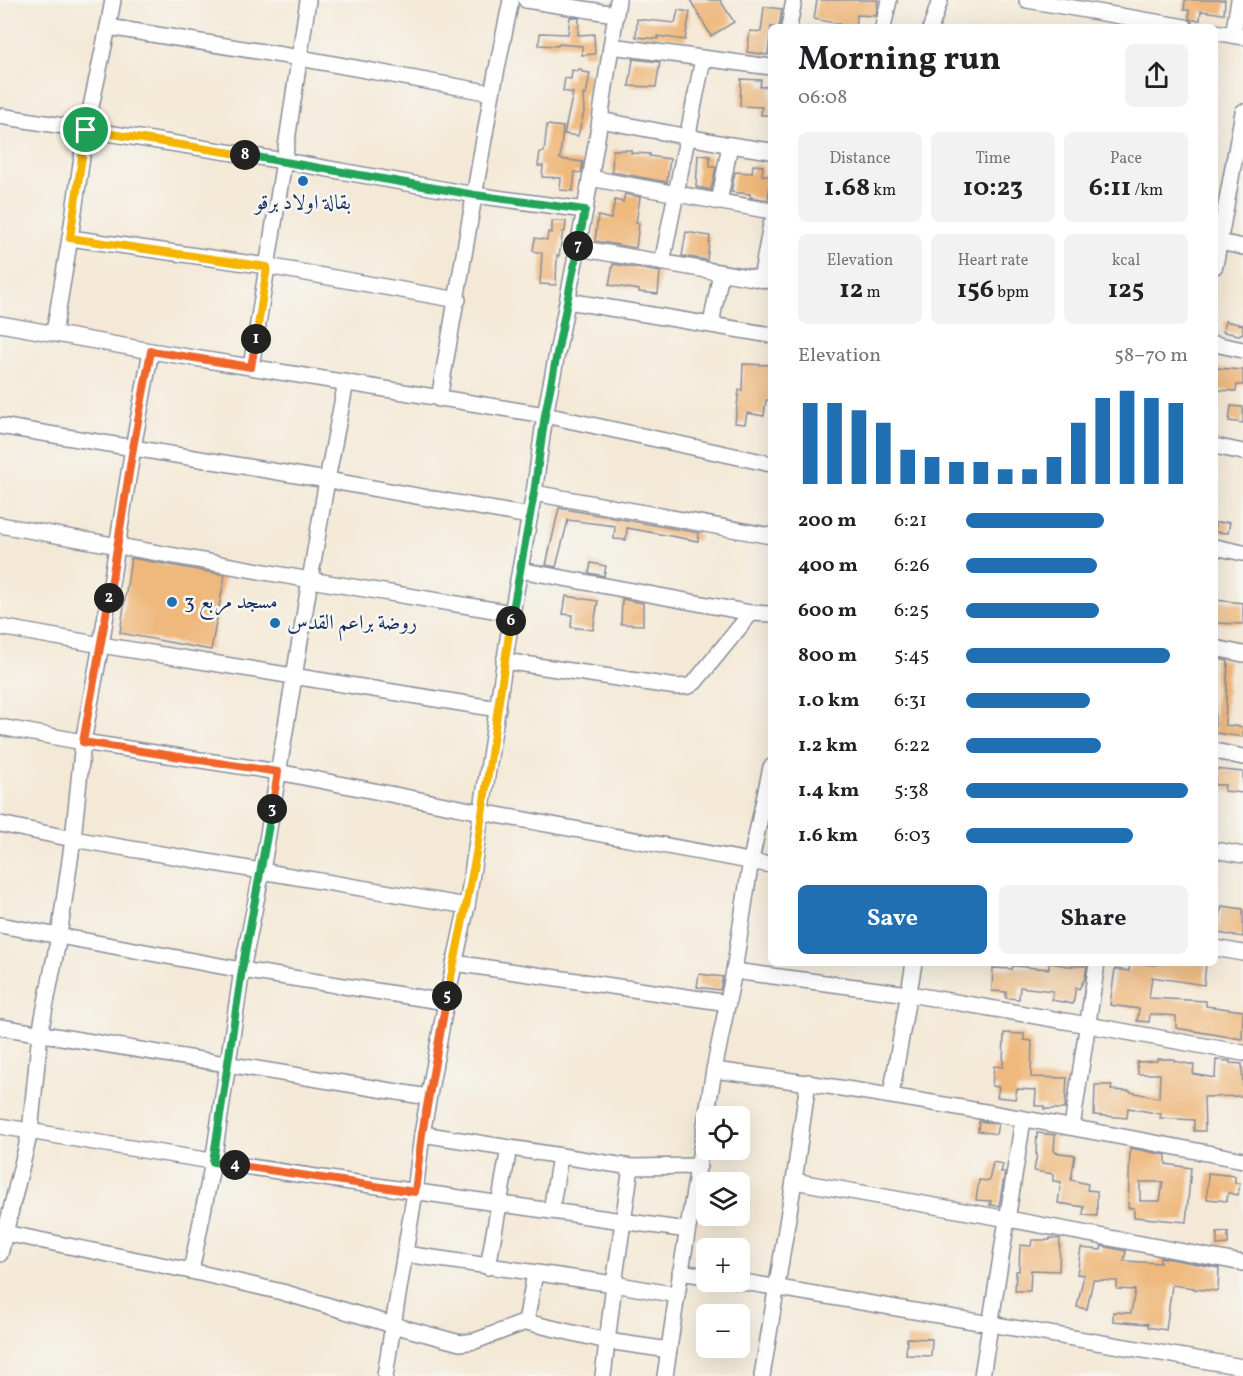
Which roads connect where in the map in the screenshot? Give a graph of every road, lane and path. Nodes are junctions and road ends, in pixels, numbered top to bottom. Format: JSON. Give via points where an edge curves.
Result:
{"nodes":[{"id":1,"x":113,"y":0,"type":"edge"},
{"id":2,"x":308,"y":0,"type":"edge"},
{"id":3,"x":511,"y":0,"type":"edge"},
{"id":4,"x":526,"y":0,"type":"edge"},
{"id":5,"x":794,"y":0,"type":"edge"},
{"id":6,"x":889,"y":0,"type":"edge"},
{"id":7,"x":940,"y":0,"type":"edge"},
{"id":8,"x":1239,"y":0,"type":"edge"},
{"id":9,"x":1036,"y":1,"type":"edge"},
{"id":10,"x":616,"y":7,"type":"edge"},
{"id":11,"x":790,"y":24,"type":"edge"},
{"id":12,"x":884,"y":24,"type":"edge"},
{"id":13,"x":932,"y":24,"type":"edge"},
{"id":14,"x":1168,"y":24,"type":"edge"},
{"id":15,"x":108,"y":27,"type":"junction"},
{"id":16,"x":1218,"y":33,"type":"edge"},
{"id":17,"x":1238,"y":36,"type":"edge"},
{"id":18,"x":611,"y":46,"type":"junction"},
{"id":19,"x":300,"y":58,"type":"junction"},
{"id":20,"x":703,"y":59,"type":"junction"},
{"id":21,"x":768,"y":67,"type":"edge"},
{"id":22,"x":492,"y":93,"type":"junction"},
{"id":23,"x":1243,"y":112,"type":"edge"},
{"id":24,"x":0,"y":116,"type":"edge"},
{"id":25,"x":600,"y":120,"type":"junction"},
{"id":26,"x":86,"y":130,"type":"junction"},
{"id":27,"x":687,"y":137,"type":"junction"},
{"id":28,"x":730,"y":145,"type":"junction"},
{"id":29,"x":768,"y":151,"type":"edge"},
{"id":30,"x":284,"y":161,"type":"junction"},
{"id":31,"x":590,"y":178,"type":"junction"},
{"id":32,"x":676,"y":194,"type":"junction"},
{"id":33,"x":475,"y":195,"type":"junction"},
{"id":34,"x":719,"y":202,"type":"junction"},
{"id":35,"x":585,"y":210,"type":"junction"},
{"id":36,"x":768,"y":210,"type":"edge"},
{"id":37,"x":1218,"y":236,"type":"edge"},
{"id":38,"x":70,"y":238,"type":"junction"},
{"id":39,"x":1218,"y":241,"type":"edge"},
{"id":40,"x":1243,"y":247,"type":"edge"},
{"id":41,"x":578,"y":248,"type":"junction"},
{"id":42,"x":768,"y":258,"type":"edge"},
{"id":43,"x":662,"y":263,"type":"junction"},
{"id":44,"x":267,"y":267,"type":"junction"},
{"id":45,"x":721,"y":273,"type":"junction"},
{"id":46,"x":766,"y":280,"type":"edge"},
{"id":47,"x":458,"y":300,"type":"junction"},
{"id":48,"x":568,"y":301,"type":"junction"},
{"id":49,"x":0,"y":324,"type":"edge"},
{"id":50,"x":711,"y":324,"type":"junction"},
{"id":51,"x":54,"y":333,"type":"junction"},
{"id":52,"x":768,"y":334,"type":"edge"},
{"id":53,"x":1218,"y":345,"type":"edge"},
{"id":54,"x":1243,"y":350,"type":"edge"},
{"id":55,"x":151,"y":351,"type":"junction"},
{"id":56,"x":251,"y":367,"type":"junction"},
{"id":57,"x":346,"y":382,"type":"junction"},
{"id":58,"x":439,"y":399,"type":"junction"},
{"id":59,"x":545,"y":415,"type":"junction"},
{"id":60,"x":0,"y":426,"type":"edge"},
{"id":61,"x":1218,"y":447,"type":"edge"},
{"id":62,"x":133,"y":448,"type":"junction"},
{"id":63,"x":1243,"y":452,"type":"edge"},
{"id":64,"x":768,"y":463,"type":"edge"},
{"id":65,"x":327,"y":480,"type":"junction"},
{"id":66,"x":534,"y":493,"type":"junction"},
{"id":67,"x":529,"y":516,"type":"junction"},
{"id":68,"x":0,"y":525,"type":"edge"},
{"id":69,"x":768,"y":535,"type":"edge"},
{"id":70,"x":118,"y":545,"type":"junction"},
{"id":71,"x":1218,"y":549,"type":"edge"},
{"id":72,"x":1243,"y":553,"type":"edge"},
{"id":73,"x":520,"y":570,"type":"junction"},
{"id":74,"x":310,"y":580,"type":"junction"},
{"id":75,"x":512,"y":613,"type":"junction"},
{"id":76,"x":751,"y":613,"type":"junction"},
{"id":77,"x":768,"y":614,"type":"edge"},
{"id":78,"x":0,"y":627,"type":"edge"},
{"id":79,"x":101,"y":645,"type":"junction"},
{"id":80,"x":1218,"y":649,"type":"edge"},
{"id":81,"x":1243,"y":654,"type":"edge"},
{"id":82,"x":504,"y":661,"type":"junction"},
{"id":83,"x":295,"y":676,"type":"junction"},
{"id":84,"x":498,"y":709,"type":"junction"},
{"id":85,"x":0,"y":727,"type":"edge"},
{"id":86,"x":83,"y":742,"type":"junction"},
{"id":87,"x":1218,"y":752,"type":"edge"},
{"id":88,"x":1243,"y":756,"type":"edge"},
{"id":89,"x":278,"y":772,"type":"junction"},
{"id":90,"x":768,"y":781,"type":"edge"},
{"id":91,"x":481,"y":812,"type":"junction"},
{"id":92,"x":0,"y":824,"type":"edge"},
{"id":93,"x":73,"y":838,"type":"junction"},
{"id":94,"x":1218,"y":851,"type":"edge"},
{"id":95,"x":1243,"y":855,"type":"edge"},
{"id":96,"x":751,"y":860,"type":"junction"},
{"id":97,"x":768,"y":864,"type":"edge"},
{"id":98,"x":262,"y":871,"type":"junction"},
{"id":99,"x":466,"y":906,"type":"junction"},
{"id":100,"x":0,"y":925,"type":"edge"},
{"id":101,"x":59,"y":936,"type":"junction"},
{"id":102,"x":1218,"y":949,"type":"edge"},
{"id":103,"x":1243,"y":953,"type":"edge"},
{"id":104,"x":454,"y":963,"type":"junction"},
{"id":105,"x":914,"y":966,"type":"edge"},
{"id":106,"x":1097,"y":966,"type":"edge"},
{"id":107,"x":242,"y":970,"type":"junction"},
{"id":108,"x":734,"y":971,"type":"junction"},
{"id":109,"x":909,"y":994,"type":"junction"},
{"id":110,"x":446,"y":1002,"type":"junction"},
{"id":111,"x":728,"y":1003,"type":"junction"},
{"id":112,"x":1088,"y":1025,"type":"junction"},
{"id":113,"x":0,"y":1027,"type":"edge"},
{"id":114,"x":40,"y":1033,"type":"junction"},
{"id":115,"x":1243,"y":1053,"type":"edge"},
{"id":116,"x":227,"y":1065,"type":"junction"},
{"id":117,"x":714,"y":1070,"type":"junction"},
{"id":118,"x":808,"y":1082,"type":"junction"},
{"id":119,"x":891,"y":1095,"type":"junction"},
{"id":120,"x":428,"y":1097,"type":"junction"},
{"id":121,"x":1023,"y":1120,"type":"junction"},
{"id":122,"x":0,"y":1126,"type":"edge"},
{"id":123,"x":1072,"y":1127,"type":"junction"},
{"id":124,"x":30,"y":1131,"type":"junction"},
{"id":125,"x":422,"y":1134,"type":"junction"},
{"id":126,"x":509,"y":1148,"type":"junction"},
{"id":127,"x":560,"y":1156,"type":"junction"},
{"id":128,"x":1243,"y":1160,"type":"edge"},
{"id":129,"x":213,"y":1162,"type":"junction"},
{"id":130,"x":699,"y":1166,"type":"junction"},
{"id":131,"x":632,"y":1167,"type":"junction"},
{"id":132,"x":794,"y":1181,"type":"junction"},
{"id":133,"x":415,"y":1192,"type":"junction"},
{"id":134,"x":499,"y":1204,"type":"junction"},
{"id":135,"x":551,"y":1211,"type":"junction"},
{"id":136,"x":1008,"y":1219,"type":"junction"},
{"id":137,"x":623,"y":1221,"type":"junction"},
{"id":138,"x":687,"y":1230,"type":"junction"},
{"id":139,"x":3,"y":1233,"type":"edge"},
{"id":140,"x":0,"y":1254,"type":"edge"},
{"id":141,"x":405,"y":1254,"type":"junction"},
{"id":142,"x":1243,"y":1263,"type":"edge"},
{"id":143,"x":488,"y":1267,"type":"junction"},
{"id":144,"x":191,"y":1271,"type":"junction"},
{"id":145,"x":680,"y":1272,"type":"junction"},
{"id":146,"x":534,"y":1273,"type":"junction"},
{"id":147,"x":696,"y":1274,"type":"edge"},
{"id":148,"x":750,"y":1283,"type":"edge"},
{"id":149,"x":614,"y":1284,"type":"junction"},
{"id":150,"x":777,"y":1287,"type":"junction"},
{"id":151,"x":676,"y":1295,"type":"junction"},
{"id":152,"x":526,"y":1322,"type":"junction"},
{"id":153,"x":393,"y":1325,"type":"junction"},
{"id":154,"x":991,"y":1325,"type":"junction"},
{"id":155,"x":607,"y":1341,"type":"junction"},
{"id":156,"x":669,"y":1350,"type":"junction"},
{"id":157,"x":1243,"y":1367,"type":"edge"},
{"id":158,"x":385,"y":1376,"type":"edge"},
{"id":159,"x":603,"y":1376,"type":"edge"},
{"id":160,"x":666,"y":1376,"type":"edge"},
{"id":161,"x":762,"y":1376,"type":"edge"},
{"id":162,"x":982,"y":1376,"type":"edge"}],
"edges":[{"from":1,"to":15,"type":"street"},
{"from":2,"to":19,"type":"street"},
{"from":3,"to":22,"type":"street"},
{"from":4,"to":10,"type":"street"},
{"from":5,"to":11,"type":"street"},
{"from":6,"to":12,"type":"street"},
{"from":7,"to":13,"type":"street"},
{"from":8,"to":17,"type":"street"},
{"from":9,"to":14,"type":"street"},
{"from":10,"to":18,"type":"street"},
{"from":15,"to":19,"type":"street"},
{"from":15,"to":26,"type":"street"},
{"from":16,"to":17,"type":"street"},
{"from":18,"to":20,"type":"street"},
{"from":18,"to":25,"type":"street"},
{"from":19,"to":22,"type":"street"},
{"from":19,"to":30,"type":"street"},
{"from":20,"to":21,"type":"street"},
{"from":20,"to":27,"type":"street"},
{"from":22,"to":33,"type":"street"},
{"from":23,"to":37,"type":"street"},
{"from":24,"to":26,"type":"street"},
{"from":25,"to":27,"type":"street"},
{"from":25,"to":31,"type":"street"},
{"from":26,"to":30,"type":"street"},
{"from":26,"to":38,"type":"street"},
{"from":27,"to":28,"type":"street"},
{"from":27,"to":32,"type":"street"},
{"from":28,"to":29,"type":"street"},
{"from":28,"to":34,"type":"street"},
{"from":30,"to":33,"type":"street"},
{"from":30,"to":44,"type":"street"},
{"from":31,"to":32,"type":"street"},
{"from":31,"to":35,"type":"street"},
{"from":32,"to":34,"type":"street"},
{"from":32,"to":43,"type":"street"},
{"from":33,"to":35,"type":"street"},
{"from":33,"to":47,"type":"street"},
{"from":34,"to":36,"type":"street"},
{"from":35,"to":41,"type":"street"},
{"from":38,"to":44,"type":"street"},
{"from":38,"to":51,"type":"street"},
{"from":39,"to":40,"type":"street"},
{"from":41,"to":43,"type":"street"},
{"from":41,"to":48,"type":"street"},
{"from":42,"to":46,"type":"street"},
{"from":43,"to":45,"type":"street"},
{"from":44,"to":47,"type":"street"},
{"from":44,"to":56,"type":"street"},
{"from":45,"to":46,"type":"street"},
{"from":45,"to":50,"type":"street"},
{"from":47,"to":58,"type":"street"},
{"from":48,"to":50,"type":"street"},
{"from":48,"to":59,"type":"street"},
{"from":49,"to":51,"type":"street"},
{"from":50,"to":52,"type":"street"},
{"from":51,"to":55,"type":"street"},
{"from":53,"to":54,"type":"street"},
{"from":55,"to":56,"type":"street"},
{"from":55,"to":62,"type":"street"},
{"from":56,"to":57,"type":"street"},
{"from":57,"to":58,"type":"street"},
{"from":57,"to":65,"type":"street"},
{"from":58,"to":59,"type":"street"},
{"from":59,"to":64,"type":"street"},
{"from":59,"to":66,"type":"street"},
{"from":60,"to":62,"type":"street"},
{"from":61,"to":63,"type":"street"},
{"from":62,"to":65,"type":"street"},
{"from":62,"to":70,"type":"street"},
{"from":65,"to":67,"type":"street"},
{"from":65,"to":74,"type":"street"},
{"from":66,"to":67,"type":"street"},
{"from":66,"to":69,"type":"street"},
{"from":67,"to":73,"type":"street"},
{"from":68,"to":70,"type":"street"},
{"from":70,"to":74,"type":"street"},
{"from":70,"to":79,"type":"street"},
{"from":71,"to":72,"type":"street"},
{"from":73,"to":75,"type":"street"},
{"from":73,"to":76,"type":"street"},
{"from":74,"to":75,"type":"street"},
{"from":74,"to":83,"type":"street"},
{"from":75,"to":82,"type":"street"},
{"from":76,"to":77,"type":"street"},
{"from":76,"to":82,"type":"street","via":[[689,686]]},
{"from":78,"to":79,"type":"street"},
{"from":79,"to":83,"type":"street"},
{"from":79,"to":86,"type":"street"},
{"from":80,"to":81,"type":"street"},
{"from":82,"to":84,"type":"street"},
{"from":83,"to":84,"type":"street"},
{"from":83,"to":89,"type":"street"},
{"from":84,"to":91,"type":"street"},
{"from":85,"to":86,"type":"street"},
{"from":86,"to":89,"type":"street"},
{"from":86,"to":93,"type":"street"},
{"from":87,"to":88,"type":"street"},
{"from":89,"to":91,"type":"street"},
{"from":89,"to":98,"type":"street"},
{"from":90,"to":96,"type":"street"},
{"from":91,"to":96,"type":"street"},
{"from":91,"to":99,"type":"street"},
{"from":92,"to":93,"type":"street"},
{"from":93,"to":98,"type":"street"},
{"from":93,"to":101,"type":"street"},
{"from":94,"to":95,"type":"street"},
{"from":96,"to":97,"type":"street"},
{"from":96,"to":108,"type":"street"},
{"from":98,"to":99,"type":"street"},
{"from":98,"to":107,"type":"street"},
{"from":99,"to":104,"type":"street"},
{"from":100,"to":101,"type":"street"},
{"from":101,"to":107,"type":"street"},
{"from":101,"to":114,"type":"street"},
{"from":102,"to":103,"type":"street"},
{"from":104,"to":110,"type":"street"},
{"from":104,"to":111,"type":"street"},
{"from":105,"to":109,"type":"street"},
{"from":106,"to":112,"type":"street"},
{"from":107,"to":110,"type":"street"},
{"from":107,"to":116,"type":"street"},
{"from":108,"to":109,"type":"street"},
{"from":108,"to":111,"type":"street"},
{"from":109,"to":112,"type":"street"},
{"from":109,"to":119,"type":"street"},
{"from":110,"to":120,"type":"street"},
{"from":111,"to":117,"type":"street"},
{"from":112,"to":115,"type":"street"},
{"from":112,"to":123,"type":"street"},
{"from":113,"to":114,"type":"street"},
{"from":114,"to":116,"type":"street"},
{"from":114,"to":124,"type":"street"},
{"from":116,"to":120,"type":"street"},
{"from":116,"to":129,"type":"street"},
{"from":117,"to":118,"type":"street"},
{"from":117,"to":130,"type":"street"},
{"from":118,"to":119,"type":"street"},
{"from":118,"to":132,"type":"street"},
{"from":119,"to":121,"type":"street"},
{"from":120,"to":125,"type":"street"},
{"from":121,"to":123,"type":"street"},
{"from":121,"to":136,"type":"street"},
{"from":122,"to":124,"type":"street"},
{"from":123,"to":128,"type":"street"},
{"from":124,"to":129,"type":"street"},
{"from":124,"to":139,"type":"street"},
{"from":125,"to":126,"type":"street"},
{"from":125,"to":133,"type":"street"},
{"from":126,"to":127,"type":"street"},
{"from":126,"to":134,"type":"street"},
{"from":127,"to":131,"type":"street"},
{"from":127,"to":135,"type":"street"},
{"from":129,"to":133,"type":"street"},
{"from":129,"to":144,"type":"street"},
{"from":130,"to":131,"type":"street"},
{"from":130,"to":138,"type":"street"},
{"from":131,"to":137,"type":"street"},
{"from":132,"to":136,"type":"street"},
{"from":132,"to":150,"type":"street"},
{"from":133,"to":134,"type":"street"},
{"from":133,"to":141,"type":"street"},
{"from":134,"to":135,"type":"street"},
{"from":134,"to":143,"type":"street"},
{"from":135,"to":137,"type":"street"},
{"from":136,"to":142,"type":"street"},
{"from":136,"to":154,"type":"street"},
{"from":137,"to":138,"type":"street"},
{"from":137,"to":149,"type":"street"},
{"from":138,"to":145,"type":"street"},
{"from":139,"to":140,"type":"street"},
{"from":139,"to":144,"type":"street"},
{"from":141,"to":143,"type":"street"},
{"from":141,"to":153,"type":"street"},
{"from":143,"to":146,"type":"street"},
{"from":144,"to":153,"type":"street","via":[[282,1292]]},
{"from":145,"to":147,"type":"street"},
{"from":145,"to":151,"type":"street"},
{"from":146,"to":149,"type":"street"},
{"from":146,"to":152,"type":"street"},
{"from":148,"to":150,"type":"street"},
{"from":149,"to":151,"type":"street"},
{"from":149,"to":155,"type":"street"},
{"from":150,"to":154,"type":"street"},
{"from":150,"to":161,"type":"street"},
{"from":151,"to":156,"type":"street"},
{"from":152,"to":153,"type":"street","via":[[460,1343]]},
{"from":152,"to":155,"type":"street"},
{"from":153,"to":158,"type":"street"},
{"from":154,"to":157,"type":"street"},
{"from":154,"to":162,"type":"street"},
{"from":155,"to":156,"type":"street"},
{"from":155,"to":159,"type":"street"},
{"from":156,"to":160,"type":"street"}]}
